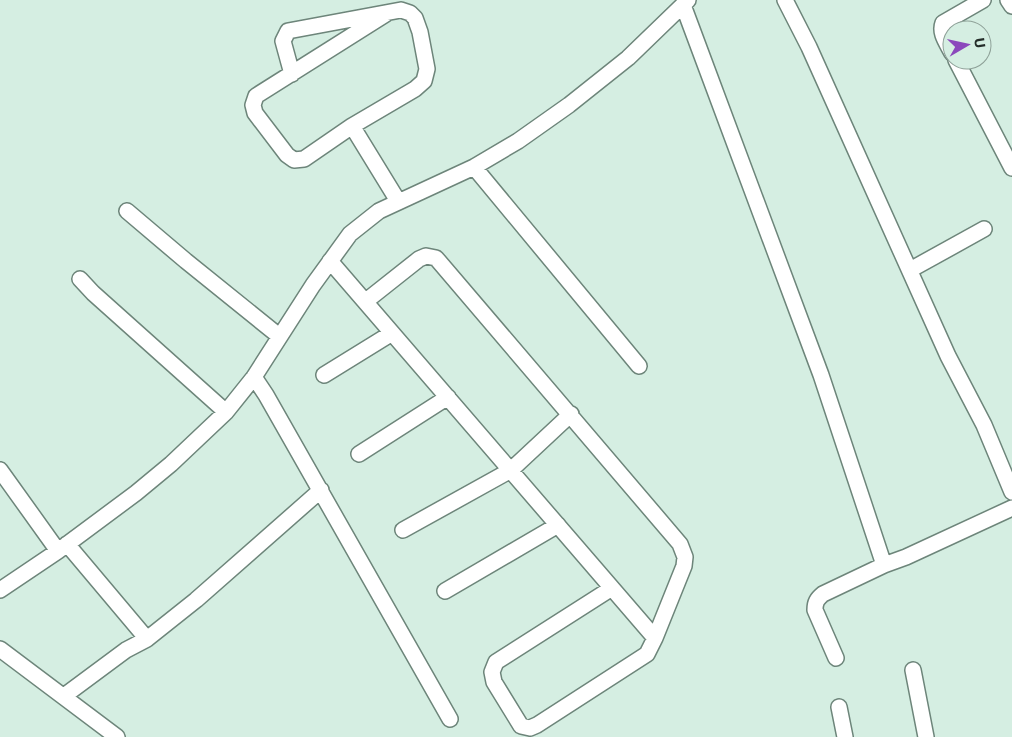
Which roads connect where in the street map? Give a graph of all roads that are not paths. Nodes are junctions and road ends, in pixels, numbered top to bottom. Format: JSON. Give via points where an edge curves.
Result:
{"nodes":[{"id":1,"x":785,"y":0,"type":"edge"},
{"id":2,"x":983,"y":0,"type":"edge"},
{"id":3,"x":1008,"y":0,"type":"edge"},
{"id":4,"x":686,"y":2,"type":"edge"},
{"id":5,"x":1012,"y":6,"type":"edge"},
{"id":6,"x":386,"y":14,"type":"junction"},
{"id":7,"x":948,"y":20,"type":"edge"},
{"id":8,"x":961,"y":70,"type":"edge"},
{"id":9,"x":292,"y":74,"type":"junction"},
{"id":10,"x":352,"y":126,"type":"junction"},
{"id":11,"x":474,"y":167,"type":"junction"},
{"id":12,"x":1012,"y":168,"type":"edge"},
{"id":13,"x":398,"y":201,"type":"junction"},
{"id":14,"x":126,"y":211,"type":"dead end"},
{"id":15,"x":984,"y":229,"type":"dead end"},
{"id":16,"x":330,"y":261,"type":"junction"},
{"id":17,"x":910,"y":270,"type":"junction"},
{"id":18,"x":80,"y":279,"type":"dead end"},
{"id":19,"x":366,"y":300,"type":"junction"},
{"id":20,"x":392,"y":333,"type":"junction"},
{"id":21,"x":279,"y":336,"type":"junction"},
{"id":22,"x":639,"y":366,"type":"dead end"},
{"id":23,"x":324,"y":375,"type":"dead end"},
{"id":24,"x":254,"y":377,"type":"junction"},
{"id":25,"x":448,"y":397,"type":"junction"},
{"id":26,"x":226,"y":412,"type":"junction"},
{"id":27,"x":571,"y":414,"type":"junction"},
{"id":28,"x":359,"y":454,"type":"dead end"},
{"id":29,"x":0,"y":470,"type":"edge"},
{"id":30,"x":511,"y":470,"type":"junction"},
{"id":31,"x":321,"y":490,"type":"junction"},
{"id":32,"x":1012,"y":492,"type":"edge"},
{"id":33,"x":1012,"y":508,"type":"edge"},
{"id":34,"x":558,"y":525,"type":"junction"},
{"id":35,"x":403,"y":530,"type":"dead end"},
{"id":36,"x":62,"y":547,"type":"junction"},
{"id":37,"x":884,"y":565,"type":"junction"},
{"id":38,"x":612,"y":588,"type":"junction"},
{"id":39,"x":0,"y":590,"type":"edge"},
{"id":40,"x":445,"y":591,"type":"dead end"},
{"id":41,"x":655,"y":638,"type":"junction"},
{"id":42,"x":147,"y":639,"type":"junction"},
{"id":43,"x":0,"y":649,"type":"edge"},
{"id":44,"x":836,"y":658,"type":"dead end"},
{"id":45,"x":914,"y":670,"type":"dead end"},
{"id":46,"x":64,"y":696,"type":"junction"},
{"id":47,"x":840,"y":707,"type":"dead end"},
{"id":48,"x":450,"y":719,"type":"dead end"},
{"id":49,"x":117,"y":737,"type":"edge"},
{"id":50,"x":845,"y":737,"type":"edge"},
{"id":51,"x":926,"y":737,"type":"edge"}],
"edges":[{"from":1,"to":17,"type":"street"},
{"from":2,"to":7,"type":"street"},
{"from":3,"to":5,"type":"street"},
{"from":4,"to":11,"type":"street","via":[[628,58],[569,105]]},
{"from":4,"to":37,"type":"street","via":[[821,375]]},
{"from":6,"to":9,"type":"street"},
{"from":6,"to":9,"type":"street","via":[[288,31],[283,41]]},
{"from":6,"to":10,"type":"street","via":[[401,10],[415,18],[427,69],[424,81]]},
{"from":8,"to":12,"type":"street"},
{"from":9,"to":10,"type":"street","via":[[256,96],[253,105],[255,113],[287,155],[294,160],[304,159]]},
{"from":10,"to":13,"type":"street"},
{"from":11,"to":13,"type":"street"},
{"from":11,"to":22,"type":"street"},
{"from":13,"to":16,"type":"street","via":[[379,211],[350,234]]},
{"from":14,"to":21,"type":"street"},
{"from":15,"to":17,"type":"street"},
{"from":16,"to":19,"type":"street"},
{"from":16,"to":21,"type":"street"},
{"from":17,"to":32,"type":"street","via":[[948,356],[984,425]]},
{"from":18,"to":26,"type":"street"},
{"from":19,"to":20,"type":"street"},
{"from":19,"to":27,"type":"street","via":[[419,259],[426,256],[436,258]]},
{"from":20,"to":23,"type":"street"},
{"from":20,"to":25,"type":"street"},
{"from":21,"to":24,"type":"street"},
{"from":24,"to":26,"type":"street"},
{"from":24,"to":31,"type":"street"},
{"from":25,"to":28,"type":"street"},
{"from":25,"to":30,"type":"street"},
{"from":26,"to":36,"type":"street","via":[[171,464]]},
{"from":27,"to":30,"type":"street"},
{"from":27,"to":41,"type":"street","via":[[684,551],[684,566]]},
{"from":29,"to":36,"type":"street"},
{"from":30,"to":34,"type":"street"},
{"from":30,"to":35,"type":"street"},
{"from":31,"to":42,"type":"street"},
{"from":31,"to":48,"type":"street"},
{"from":33,"to":37,"type":"street"},
{"from":34,"to":38,"type":"street"},
{"from":34,"to":40,"type":"street"},
{"from":36,"to":39,"type":"street"},
{"from":36,"to":42,"type":"street"},
{"from":37,"to":44,"type":"street","via":[[817,598],[815,610]]},
{"from":38,"to":41,"type":"street"},
{"from":38,"to":41,"type":"street","via":[[496,662],[492,672],[494,682],[521,726],[530,728],[537,725],[647,654]]},
{"from":42,"to":46,"type":"street","via":[[126,650]]},
{"from":43,"to":46,"type":"street"},
{"from":45,"to":51,"type":"street"},
{"from":46,"to":49,"type":"street"},
{"from":47,"to":50,"type":"street"}]}
